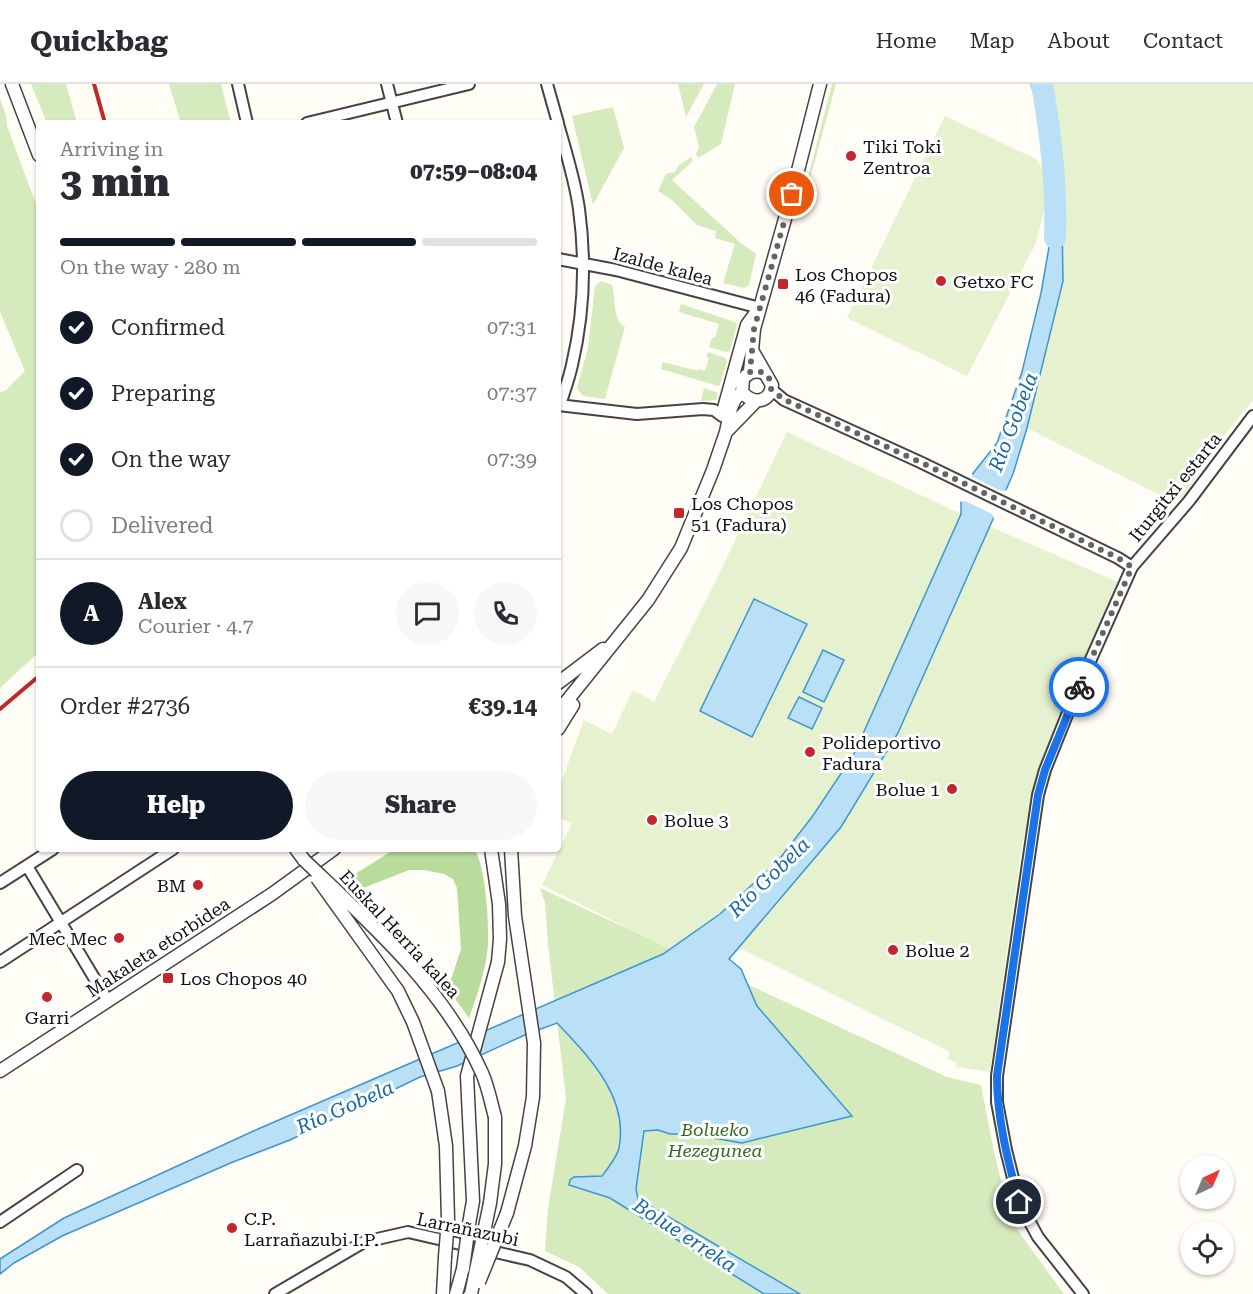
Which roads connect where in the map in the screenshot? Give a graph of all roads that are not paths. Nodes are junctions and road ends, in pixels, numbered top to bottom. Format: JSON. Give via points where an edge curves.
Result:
{"nodes":[{"id":1,"x":12,"y":84,"type":"edge"},
{"id":2,"x":237,"y":84,"type":"edge"},
{"id":3,"x":387,"y":84,"type":"edge"},
{"id":4,"x":470,"y":84,"type":"edge"},
{"id":5,"x":547,"y":84,"type":"edge"},
{"id":6,"x":820,"y":84,"type":"edge"},
{"id":7,"x":392,"y":102,"type":"junction"},
{"id":8,"x":246,"y":120,"type":"edge"},
{"id":9,"x":319,"y":120,"type":"edge"},
{"id":10,"x":396,"y":120,"type":"edge"},
{"id":11,"x":557,"y":120,"type":"edge"},
{"id":12,"x":561,"y":134,"type":"edge"},
{"id":13,"x":36,"y":147,"type":"edge"},
{"id":14,"x":561,"y":259,"type":"edge"},
{"id":15,"x":584,"y":263,"type":"junction"},
{"id":16,"x":760,"y":308,"type":"junction"},
{"id":17,"x":753,"y":352,"type":"junction"},
{"id":18,"x":750,"y":372,"type":"junction"},
{"id":19,"x":764,"y":373,"type":"junction"},
{"id":20,"x":771,"y":389,"type":"junction"},
{"id":21,"x":742,"y":392,"type":"junction"},
{"id":22,"x":561,"y":399,"type":"edge"},
{"id":23,"x":756,"y":401,"type":"junction"},
{"id":24,"x":561,"y":405,"type":"edge"},
{"id":25,"x":722,"y":416,"type":"junction"},
{"id":26,"x":1253,"y":416,"type":"edge"},
{"id":27,"x":724,"y":437,"type":"junction"},
{"id":28,"x":1132,"y":567,"type":"junction"},
{"id":29,"x":618,"y":637,"type":"junction"},
{"id":30,"x":561,"y":681,"type":"edge"},
{"id":31,"x":561,"y":708,"type":"edge"},
{"id":32,"x":561,"y":724,"type":"edge"},
{"id":33,"x":48,"y":852,"type":"edge"},
{"id":34,"x":168,"y":852,"type":"edge"},
{"id":35,"x":298,"y":852,"type":"edge"},
{"id":36,"x":330,"y":852,"type":"edge"},
{"id":37,"x":491,"y":852,"type":"edge"},
{"id":38,"x":513,"y":852,"type":"edge"},
{"id":39,"x":304,"y":860,"type":"junction"},
{"id":40,"x":27,"y":866,"type":"junction"},
{"id":41,"x":0,"y":883,"type":"edge"},
{"id":42,"x":60,"y":921,"type":"junction"},
{"id":43,"x":0,"y":962,"type":"edge"},
{"id":44,"x":108,"y":1001,"type":"junction"},
{"id":45,"x":0,"y":1071,"type":"edge"},
{"id":46,"x":77,"y":1170,"type":"dead end"},
{"id":47,"x":0,"y":1222,"type":"edge"},
{"id":48,"x":275,"y":1294,"type":"edge"},
{"id":49,"x":443,"y":1294,"type":"edge"},
{"id":50,"x":456,"y":1294,"type":"edge"},
{"id":51,"x":472,"y":1294,"type":"edge"},
{"id":52,"x":586,"y":1294,"type":"edge"},
{"id":53,"x":1083,"y":1294,"type":"edge"}],
"edges":[{"from":1,"to":13,"type":"street"},
{"from":2,"to":8,"type":"street"},
{"from":3,"to":7,"type":"street"},
{"from":4,"to":7,"type":"street"},
{"from":5,"to":11,"type":"street"},
{"from":6,"to":16,"type":"street"},
{"from":7,"to":9,"type":"street"},
{"from":7,"to":10,"type":"street"},
{"from":12,"to":15,"type":"street","via":[[579,208]]},
{"from":14,"to":15,"type":"street","name":"Izalde kalea"},
{"from":15,"to":16,"type":"street","name":"Izalde kalea"},
{"from":15,"to":22,"type":"street","via":[[572,366]]},
{"from":16,"to":17,"type":"street"},
{"from":16,"to":25,"type":"street","via":[[747,325]]},
{"from":17,"to":18,"type":"street"},
{"from":17,"to":19,"type":"street"},
{"from":18,"to":19,"type":"street"},
{"from":18,"to":21,"type":"street","via":[[743,379]]},
{"from":19,"to":20,"type":"street"},
{"from":20,"to":23,"type":"street","via":[[764,399]]},
{"from":20,"to":28,"type":"street","via":[[783,399]]},
{"from":21,"to":23,"type":"street"},
{"from":21,"to":27,"type":"street","via":[[730,408]]},
{"from":23,"to":27,"type":"street"},
{"from":24,"to":25,"type":"street","via":[[637,414],[703,409]]},
{"from":25,"to":27,"type":"street","via":[[718,432]]},
{"from":26,"to":28,"type":"street","name":"Iturgitxi estarta","via":[[1189,501]]},
{"from":27,"to":29,"type":"street","via":[[681,548],[648,600]]},
{"from":28,"to":53,"type":"street","name":"Iturgitxi estarta","via":[[1075,695],[1038,795],[997,1076],[997,1102],[1019,1202],[1038,1237]]},
{"from":29,"to":30,"type":"street"},
{"from":29,"to":31,"type":"street"},
{"from":29,"to":32,"type":"street","via":[[608,661]]},
{"from":33,"to":40,"type":"street"},
{"from":34,"to":42,"type":"street"},
{"from":35,"to":39,"type":"street","name":"Euskal Herria kalea"},
{"from":36,"to":44,"type":"street","name":"Makaleta etorbidea"},
{"from":37,"to":50,"type":"street","bridge":true,"via":[[500,939],[498,962],[467,1076],[473,1201]]},
{"from":38,"to":51,"type":"street","bridge":true,"via":[[515,916],[534,1043],[532,1107],[507,1213]]},
{"from":39,"to":49,"type":"street","bridge":true,"via":[[398,991],[438,1091],[446,1146],[448,1220]]},
{"from":39,"to":51,"type":"street","name":"Euskal Herria kalea","bridge":true,"via":[[432,991],[453,1018],[483,1075],[495,1117],[495,1164]]},
{"from":40,"to":41,"type":"street"},
{"from":40,"to":42,"type":"street"},
{"from":42,"to":43,"type":"street"},
{"from":42,"to":44,"type":"street"},
{"from":44,"to":45,"type":"street","name":"Makaleta etorbidea"},
{"from":46,"to":47,"type":"street"},
{"from":48,"to":52,"type":"street","name":"Larrañazubi","via":[[364,1242],[408,1232],[530,1260],[566,1278]]}]}
